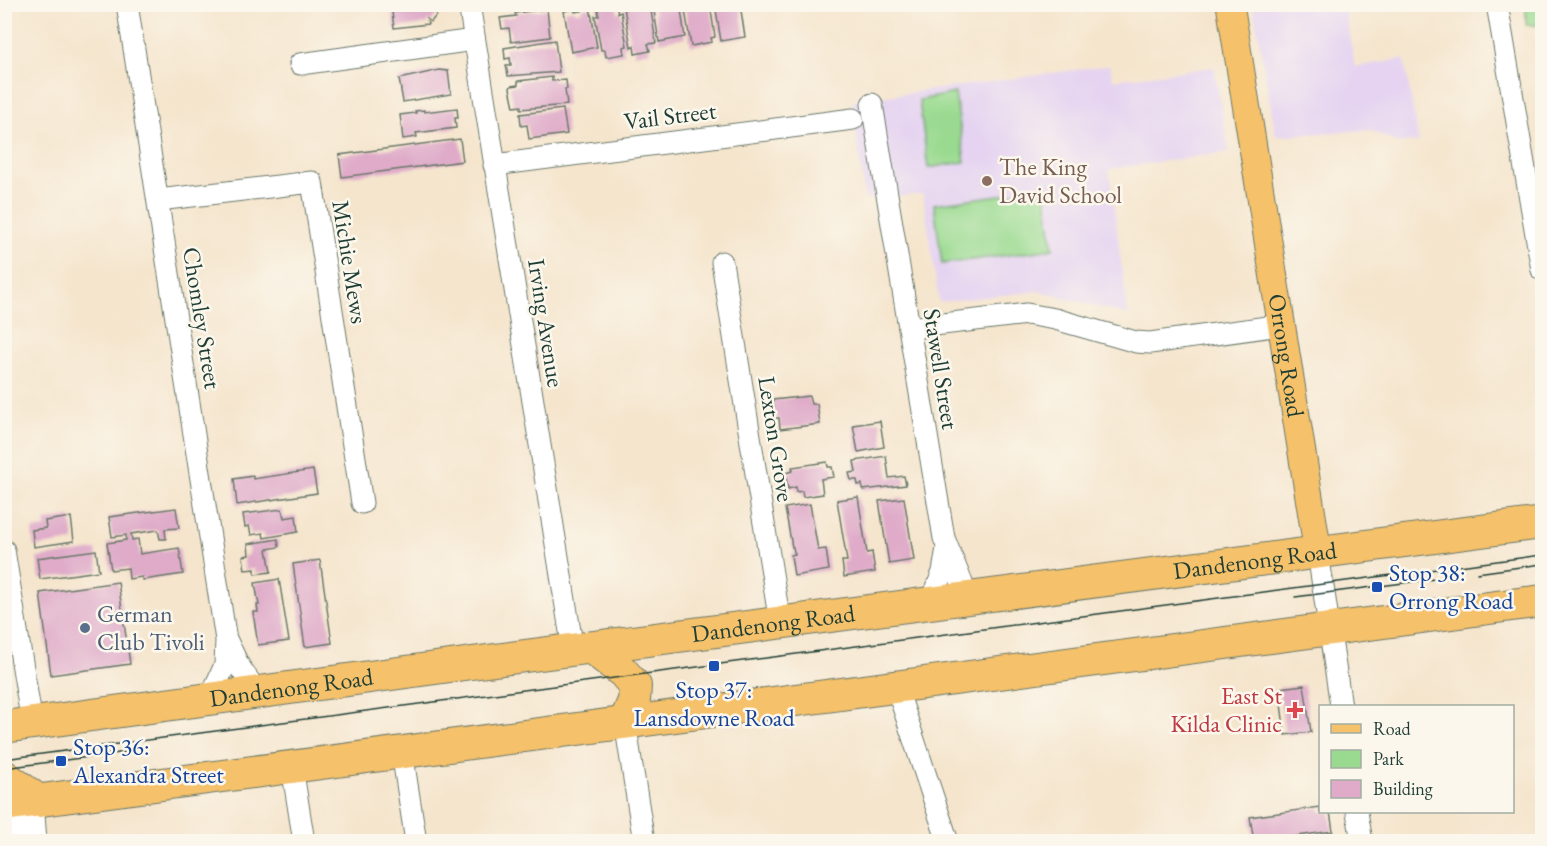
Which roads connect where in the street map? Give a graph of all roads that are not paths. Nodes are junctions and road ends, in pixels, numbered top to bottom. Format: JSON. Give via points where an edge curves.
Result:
{"nodes":[{"id":1,"x":127,"y":4,"type":"edge"},
{"id":2,"x":469,"y":4,"type":"edge"},
{"id":3,"x":1230,"y":4,"type":"edge"},
{"id":4,"x":1497,"y":4,"type":"edge"},
{"id":5,"x":474,"y":40,"type":"junction"},
{"id":6,"x":300,"y":64,"type":"dead end"},
{"id":7,"x":872,"y":104,"type":"dead end"},
{"id":8,"x":853,"y":118,"type":"dead end"},
{"id":9,"x":494,"y":165,"type":"junction"},
{"id":10,"x":158,"y":200,"type":"junction"},
{"id":11,"x":722,"y":262,"type":"dead end"},
{"id":12,"x":1542,"y":270,"type":"edge"},
{"id":13,"x":1281,"y":325,"type":"junction"},
{"id":14,"x":909,"y":328,"type":"junction"},
{"id":15,"x":362,"y":503,"type":"dead end"},
{"id":16,"x":1542,"y":523,"type":"edge"},
{"id":17,"x":947,"y":548,"type":"junction"},
{"id":18,"x":4,"y":550,"type":"edge"},
{"id":19,"x":1317,"y":553,"type":"junction"},
{"id":20,"x":968,"y":598,"type":"junction"},
{"id":21,"x":1542,"y":601,"type":"edge"},
{"id":22,"x":931,"y":603,"type":"junction"},
{"id":23,"x":780,"y":623,"type":"junction"},
{"id":24,"x":1329,"y":630,"type":"junction"},
{"id":25,"x":226,"y":640,"type":"junction"},
{"id":26,"x":582,"y":649,"type":"junction"},
{"id":27,"x":896,"y":686,"type":"junction"},
{"id":28,"x":257,"y":692,"type":"junction"},
{"id":29,"x":210,"y":698,"type":"junction"},
{"id":30,"x":1341,"y":705,"type":"edge"},
{"id":31,"x":626,"y":722,"type":"junction"},
{"id":32,"x":13,"y":729,"type":"edge"},
{"id":33,"x":402,"y":752,"type":"junction"},
{"id":34,"x":292,"y":767,"type":"junction"},
{"id":35,"x":17,"y":797,"type":"edge"},
{"id":36,"x":1358,"y":813,"type":"edge"},
{"id":37,"x":22,"y":842,"type":"edge"},
{"id":38,"x":36,"y":842,"type":"edge"},
{"id":39,"x":304,"y":842,"type":"edge"},
{"id":40,"x":416,"y":842,"type":"edge"},
{"id":41,"x":644,"y":842,"type":"edge"},
{"id":42,"x":948,"y":842,"type":"edge"},
{"id":43,"x":1362,"y":842,"type":"edge"}],
"edges":[{"from":1,"to":10,"type":"street","name":"Chomley Street"},
{"from":2,"to":5,"type":"street","name":"Irving Avenue"},
{"from":3,"to":13,"type":"main road","name":"Orrong Road"},
{"from":4,"to":12,"type":"street"},
{"from":5,"to":6,"type":"street"},
{"from":5,"to":9,"type":"street","name":"Irving Avenue"},
{"from":7,"to":14,"type":"street","name":"Stawell Street"},
{"from":8,"to":9,"type":"street","name":"Vail Street"},
{"from":9,"to":26,"type":"street","name":"Irving Avenue"},
{"from":10,"to":15,"type":"street","name":"Michie Mews","via":[[312,182]]},
{"from":10,"to":25,"type":"street","name":"Chomley Street"},
{"from":11,"to":23,"type":"street","name":"Lexton Grove"},
{"from":13,"to":14,"type":"street","via":[[1150,343],[1027,314]]},
{"from":13,"to":19,"type":"main road","name":"Orrong Road"},
{"from":14,"to":17,"type":"street","name":"Stawell Street"},
{"from":16,"to":19,"type":"highway","name":"Dandenong Road"},
{"from":17,"to":20,"type":"street","name":"Stawell Street"},
{"from":17,"to":22,"type":"street","name":"Stawell Street"},
{"from":18,"to":32,"type":"street"},
{"from":19,"to":20,"type":"highway","name":"Dandenong Road"},
{"from":19,"to":24,"type":"street","name":"Orrong Road"},
{"from":20,"to":22,"type":"highway","name":"Dandenong Road"},
{"from":21,"to":24,"type":"highway"},
{"from":22,"to":23,"type":"highway","name":"Dandenong Road"},
{"from":23,"to":26,"type":"highway","name":"Dandenong Road"},
{"from":24,"to":27,"type":"highway"},
{"from":24,"to":30,"type":"street","name":"Orrong Road"},
{"from":25,"to":28,"type":"street","name":"Chomley Street"},
{"from":25,"to":29,"type":"street","name":"Chomley Street","via":[[225,665]]},
{"from":26,"to":28,"type":"highway","name":"Dandenong Road"},
{"from":26,"to":31,"type":"highway","via":[[630,678],[634,701]]},
{"from":27,"to":31,"type":"highway"},
{"from":27,"to":42,"type":"street"},
{"from":28,"to":29,"type":"highway","name":"Dandenong Road"},
{"from":29,"to":32,"type":"highway","name":"Dandenong Road"},
{"from":31,"to":33,"type":"highway"},
{"from":31,"to":41,"type":"street"},
{"from":33,"to":34,"type":"highway"},
{"from":33,"to":40,"type":"street"},
{"from":34,"to":35,"type":"highway"},
{"from":34,"to":39,"type":"street"},
{"from":35,"to":37,"type":"street"},
{"from":35,"to":38,"type":"street"},
{"from":36,"to":43,"type":"street"}]}
